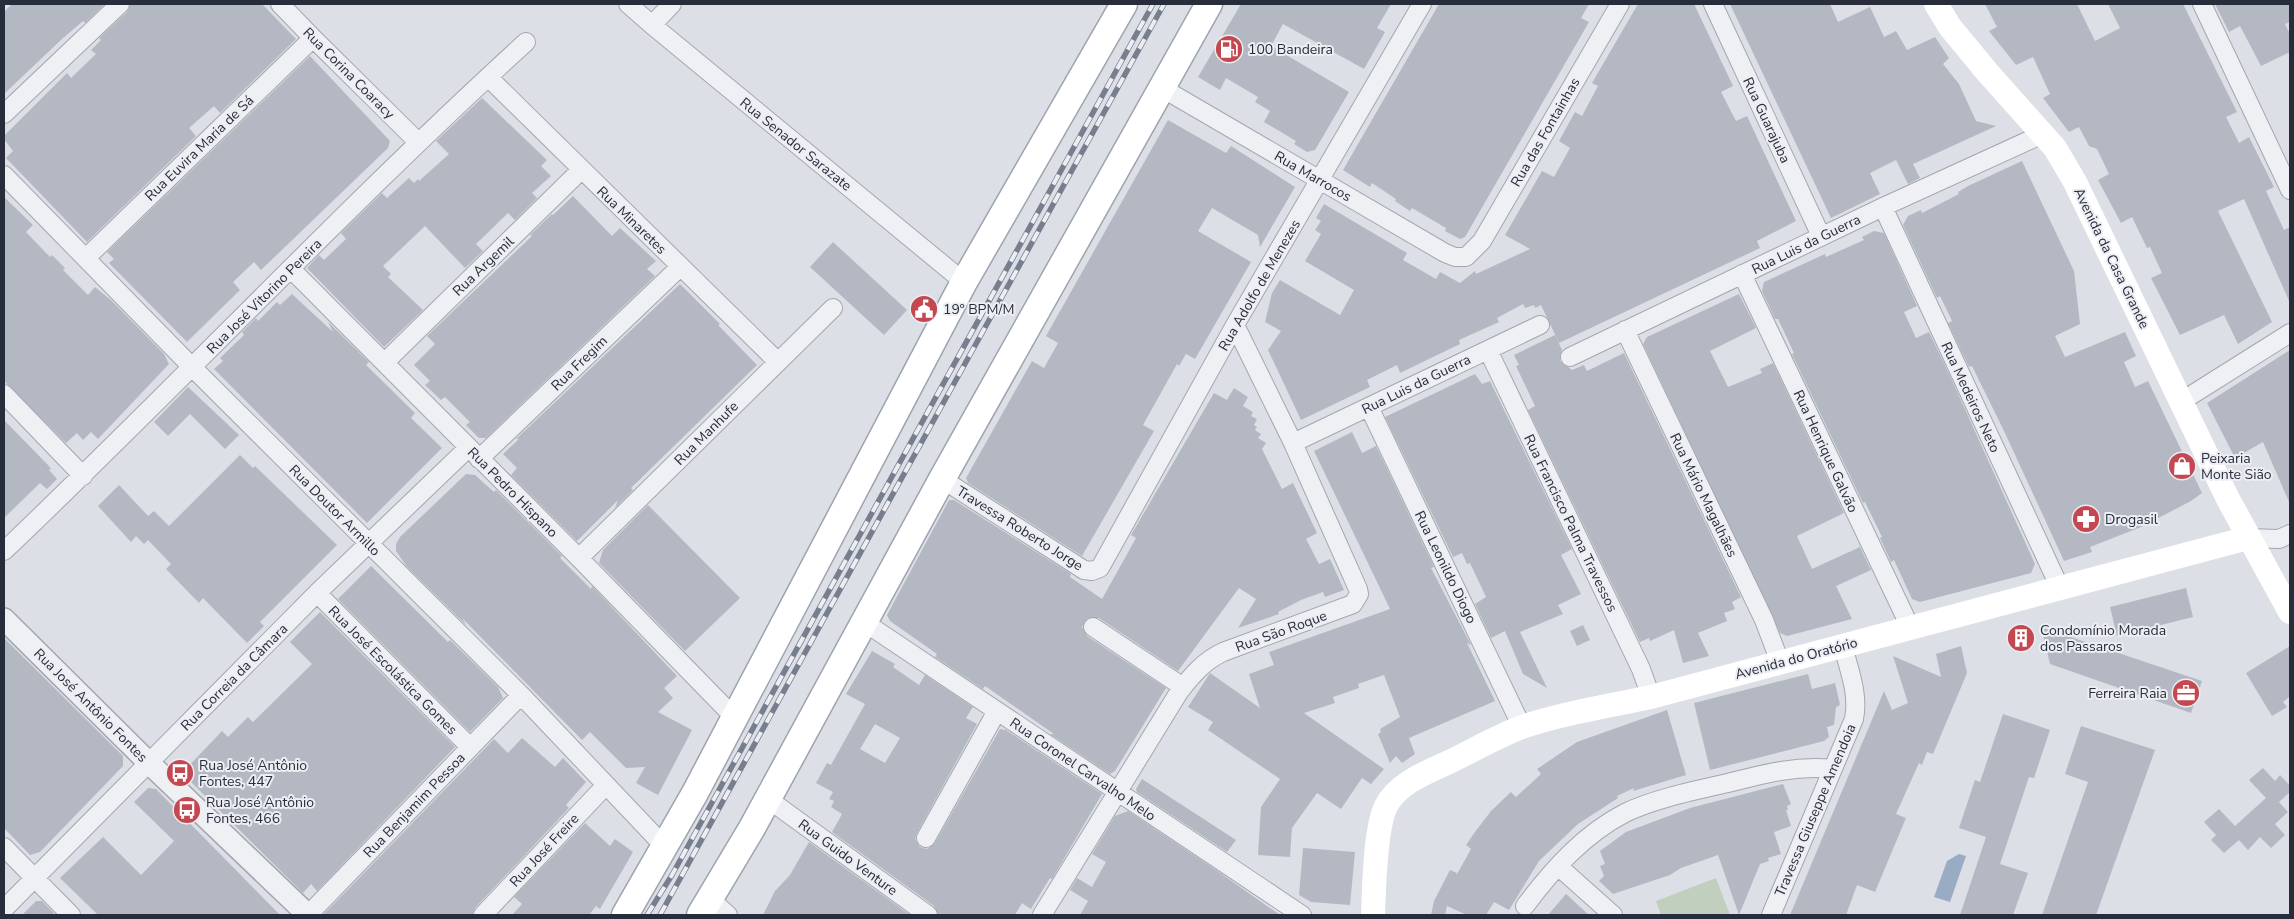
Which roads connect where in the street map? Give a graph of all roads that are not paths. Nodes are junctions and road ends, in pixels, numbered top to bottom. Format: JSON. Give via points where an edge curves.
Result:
{"nodes":[{"id":1,"x":120,"y":4,"type":"edge"},
{"id":2,"x":280,"y":4,"type":"edge"},
{"id":3,"x":628,"y":4,"type":"edge"},
{"id":4,"x":672,"y":4,"type":"edge"},
{"id":5,"x":1124,"y":4,"type":"edge"},
{"id":6,"x":1210,"y":4,"type":"edge"},
{"id":7,"x":1422,"y":4,"type":"edge"},
{"id":8,"x":1620,"y":4,"type":"edge"},
{"id":9,"x":1713,"y":4,"type":"edge"},
{"id":10,"x":1936,"y":4,"type":"edge"},
{"id":11,"x":2202,"y":4,"type":"edge"},
{"id":12,"x":652,"y":26,"type":"junction"},
{"id":13,"x":313,"y":38,"type":"junction"},
{"id":14,"x":526,"y":42,"type":"dead end"},
{"id":15,"x":488,"y":77,"type":"junction"},
{"id":16,"x":1162,"y":88,"type":"junction"},
{"id":17,"x":4,"y":114,"type":"edge"},
{"id":18,"x":2043,"y":134,"type":"junction"},
{"id":19,"x":418,"y":142,"type":"junction"},
{"id":20,"x":581,"y":170,"type":"junction"},
{"id":21,"x":4,"y":175,"type":"edge"},
{"id":22,"x":1319,"y":180,"type":"junction"},
{"id":23,"x":2290,"y":190,"type":"edge"},
{"id":24,"x":1883,"y":207,"type":"junction"},
{"id":25,"x":1821,"y":236,"type":"junction"},
{"id":26,"x":86,"y":258,"type":"junction"},
{"id":27,"x":1466,"y":258,"type":"joint"},
{"id":28,"x":680,"y":267,"type":"junction"},
{"id":29,"x":291,"y":269,"type":"junction"},
{"id":30,"x":1742,"y":274,"type":"junction"},
{"id":31,"x":964,"y":282,"type":"junction"},
{"id":32,"x":833,"y":308,"type":"dead end"},
{"id":33,"x":1235,"y":325,"type":"junction"},
{"id":34,"x":1540,"y":325,"type":"dead end"},
{"id":35,"x":1625,"y":330,"type":"junction"},
{"id":36,"x":2290,"y":333,"type":"edge"},
{"id":37,"x":1488,"y":350,"type":"junction"},
{"id":38,"x":1570,"y":357,"type":"dead end"},
{"id":39,"x":385,"y":362,"type":"junction"},
{"id":40,"x":778,"y":362,"type":"junction"},
{"id":41,"x":192,"y":367,"type":"junction"},
{"id":42,"x":4,"y":394,"type":"edge"},
{"id":43,"x":2182,"y":401,"type":"junction"},
{"id":44,"x":1369,"y":407,"type":"junction"},
{"id":45,"x":1293,"y":443,"type":"junction"},
{"id":46,"x":474,"y":453,"type":"junction"},
{"id":47,"x":83,"y":476,"type":"junction"},
{"id":48,"x":942,"y":479,"type":"junction"},
{"id":49,"x":2290,"y":534,"type":"edge"},
{"id":50,"x":2248,"y":538,"type":"junction"},
{"id":51,"x":368,"y":543,"type":"junction"},
{"id":52,"x":4,"y":551,"type":"edge"},
{"id":53,"x":579,"y":558,"type":"junction"},
{"id":54,"x":1100,"y":568,"type":"joint"},
{"id":55,"x":2060,"y":588,"type":"junction"},
{"id":56,"x":317,"y":593,"type":"junction"},
{"id":57,"x":2290,"y":612,"type":"edge"},
{"id":58,"x":4,"y":619,"type":"edge"},
{"id":59,"x":864,"y":622,"type":"junction"},
{"id":60,"x":1093,"y":627,"type":"dead end"},
{"id":61,"x":1911,"y":629,"type":"junction"},
{"id":62,"x":1843,"y":646,"type":"junction"},
{"id":63,"x":1780,"y":662,"type":"junction"},
{"id":64,"x":1183,"y":687,"type":"junction"},
{"id":65,"x":521,"y":695,"type":"junction"},
{"id":66,"x":1651,"y":697,"type":"junction"},
{"id":67,"x":998,"y":711,"type":"junction"},
{"id":68,"x":734,"y":717,"type":"junction"},
{"id":69,"x":1522,"y":727,"type":"junction"},
{"id":70,"x":470,"y":747,"type":"junction"},
{"id":71,"x":149,"y":763,"type":"junction"},
{"id":72,"x":1833,"y":769,"type":"junction"},
{"id":73,"x":606,"y":785,"type":"junction"},
{"id":74,"x":1117,"y":792,"type":"junction"},
{"id":75,"x":768,"y":799,"type":"junction"},
{"id":76,"x":926,"y":838,"type":"dead end"},
{"id":77,"x":4,"y":847,"type":"edge"},
{"id":78,"x":665,"y":847,"type":"junction"},
{"id":79,"x":1558,"y":866,"type":"junction"},
{"id":80,"x":34,"y":878,"type":"junction"},
{"id":81,"x":1525,"y":906,"type":"dead end"},
{"id":82,"x":4,"y":909,"type":"edge"},
{"id":83,"x":713,"y":910,"type":"edge"},
{"id":84,"x":634,"y":911,"type":"edge"},
{"id":85,"x":71,"y":915,"type":"edge"},
{"id":86,"x":308,"y":915,"type":"edge"},
{"id":87,"x":483,"y":915,"type":"edge"},
{"id":88,"x":928,"y":915,"type":"edge"},
{"id":89,"x":1042,"y":915,"type":"edge"},
{"id":90,"x":1302,"y":915,"type":"edge"},
{"id":91,"x":1373,"y":915,"type":"edge"},
{"id":92,"x":1613,"y":915,"type":"edge"},
{"id":93,"x":1771,"y":915,"type":"edge"}],
"edges":[{"from":1,"to":17,"type":"street"},
{"from":2,"to":13,"type":"street","name":"Rua Corina Coaracy"},
{"from":3,"to":12,"type":"street","name":"Rua Senador Sarazate"},
{"from":4,"to":12,"type":"street"},
{"from":5,"to":31,"type":"main road"},
{"from":6,"to":16,"type":"main road"},
{"from":7,"to":22,"type":"street","name":"Rua Adolfo de Menezes"},
{"from":8,"to":27,"type":"street","name":"Rua das Fontainhas","via":[[1482,241]]},
{"from":9,"to":25,"type":"street","name":"Rua Guarajuba"},
{"from":10,"to":18,"type":"main road","name":"Avenida da Casa Grande","via":[[1988,73]]},
{"from":11,"to":23,"type":"street"},
{"from":12,"to":31,"type":"street","name":"Rua Senador Sarazate"},
{"from":13,"to":19,"type":"street","name":"Rua Corina Coaracy"},
{"from":13,"to":26,"type":"street","name":"Rua Euvira Maria de Sá"},
{"from":14,"to":15,"type":"street","name":"Rua José Vitorino Pereira"},
{"from":15,"to":19,"type":"street","name":"Rua José Vitorino Pereira"},
{"from":15,"to":20,"type":"street","name":"Rua Minaretes"},
{"from":16,"to":22,"type":"street","name":"Rua Marrocos"},
{"from":16,"to":48,"type":"main road"},
{"from":18,"to":24,"type":"street","name":"Rua Luis da Guerra"},
{"from":18,"to":43,"type":"main road","name":"Avenida da Casa Grande","via":[[2074,182]]},
{"from":19,"to":29,"type":"street","name":"Rua José Vitorino Pereira"},
{"from":20,"to":28,"type":"street","name":"Rua Minaretes"},
{"from":20,"to":39,"type":"street","name":"Rua Argemil"},
{"from":21,"to":26,"type":"street","name":"Rua Doutor Armillo"},
{"from":22,"to":27,"type":"street","name":"Rua Marrocos","via":[[1445,253]]},
{"from":22,"to":33,"type":"street","name":"Rua Adolfo de Menezes"},
{"from":24,"to":25,"type":"street","name":"Rua Luis da Guerra"},
{"from":24,"to":55,"type":"street","name":"Rua Medeiros Neto"},
{"from":25,"to":30,"type":"street","name":"Rua Luis da Guerra"},
{"from":26,"to":41,"type":"street","name":"Rua Doutor Armillo"},
{"from":28,"to":40,"type":"street","name":"Rua Minaretes"},
{"from":28,"to":46,"type":"street","name":"Rua Fregim"},
{"from":29,"to":39,"type":"street","name":"Rua Pedro Hispano"},
{"from":29,"to":41,"type":"street","name":"Rua José Vitorino Pereira"},
{"from":30,"to":35,"type":"street","name":"Rua Luis da Guerra"},
{"from":30,"to":61,"type":"street","name":"Rua Henrique Galvão"},
{"from":31,"to":68,"type":"main road"},
{"from":32,"to":40,"type":"street","name":"Rua Manhufe"},
{"from":33,"to":45,"type":"street","name":"Rua São Roque"},
{"from":33,"to":54,"type":"street","name":"Rua Adolfo de Menezes"},
{"from":34,"to":37,"type":"street","name":"Rua Luis da Guerra"},
{"from":35,"to":38,"type":"street","name":"Rua Luis da Guerra"},
{"from":35,"to":63,"type":"street","name":"Rua Mário Magalhães","via":[[1760,611]]},
{"from":36,"to":43,"type":"street"},
{"from":37,"to":44,"type":"street","name":"Rua Luis da Guerra"},
{"from":37,"to":66,"type":"street","name":"Rua Francisco Palma Travessos","via":[[1641,669]]},
{"from":39,"to":46,"type":"street","name":"Rua Pedro Hispano"},
{"from":40,"to":53,"type":"street","name":"Rua Manhufe"},
{"from":41,"to":47,"type":"street","name":"Rua José Vitorino Pereira"},
{"from":41,"to":51,"type":"street","name":"Rua Doutor Armillo"},
{"from":42,"to":47,"type":"street"},
{"from":43,"to":50,"type":"main road","name":"Avenida da Casa Grande"},
{"from":44,"to":45,"type":"street","name":"Rua Luis da Guerra"},
{"from":44,"to":69,"type":"street","name":"Rua Leonildo Diogo"},
{"from":45,"to":64,"type":"street","name":"Rua São Roque","via":[[1358,589],[1357,600],[1210,658]]},
{"from":46,"to":51,"type":"street","name":"Rua Correia da Câmara"},
{"from":46,"to":53,"type":"street","name":"Rua Pedro Hispano"},
{"from":47,"to":52,"type":"street","name":"Rua José Vitorino Pereira"},
{"from":48,"to":54,"type":"street","name":"Travessa Roberto Jorge","via":[[1084,570]]},
{"from":48,"to":59,"type":"main road"},
{"from":49,"to":50,"type":"street","via":[[2279,539]]},
{"from":50,"to":55,"type":"main road","name":"Avenida do Oratório"},
{"from":50,"to":57,"type":"main road"},
{"from":51,"to":56,"type":"street","name":"Rua Correia da Câmara"},
{"from":51,"to":65,"type":"street","name":"Rua Doutor Armillo"},
{"from":53,"to":68,"type":"street","name":"Rua Pedro Hispano"},
{"from":55,"to":61,"type":"main road","name":"Avenida do Oratório"},
{"from":56,"to":70,"type":"street","name":"Rua José Escolástica Gomes"},
{"from":56,"to":71,"type":"street","name":"Rua Correia da Câmara"},
{"from":58,"to":71,"type":"street","name":"Rua José Antônio Fontes"},
{"from":59,"to":67,"type":"street","name":"Rua Coronel Carvalho Melo"},
{"from":59,"to":75,"type":"main road"},
{"from":60,"to":64,"type":"street"},
{"from":61,"to":62,"type":"main road","name":"Avenida do Oratório"},
{"from":62,"to":63,"type":"main road","name":"Avenida do Oratório"},
{"from":62,"to":72,"type":"street","name":"Travessa Giuseppe Amendoia","via":[[1857,705]]},
{"from":63,"to":66,"type":"main road","name":"Avenida do Oratório"},
{"from":64,"to":74,"type":"street","name":"Rua São Roque"},
{"from":65,"to":70,"type":"street","name":"Rua Benjamim Pessoa"},
{"from":65,"to":73,"type":"street","name":"Rua Doutor Armillo"},
{"from":66,"to":69,"type":"main road","name":"Avenida do Oratório"},
{"from":67,"to":74,"type":"street","name":"Rua Coronel Carvalho Melo"},
{"from":67,"to":76,"type":"street"},
{"from":68,"to":78,"type":"main road"},
{"from":69,"to":91,"type":"main road","name":"Avenida do Oratório","via":[[1414,779],[1386,806],[1380,824]]},
{"from":70,"to":86,"type":"street","name":"Rua Benjamim Pessoa"},
{"from":71,"to":80,"type":"street","name":"Rua Correia da Câmara"},
{"from":71,"to":86,"type":"street","name":"Rua José Antônio Fontes"},
{"from":72,"to":79,"type":"street","via":[[1785,769],[1682,794],[1625,813],[1584,840]]},
{"from":72,"to":93,"type":"street","name":"Travessa Giuseppe Amendoia"},
{"from":73,"to":78,"type":"street","name":"Rua Doutor Armillo"},
{"from":73,"to":87,"type":"street","name":"Rua José Freire"},
{"from":74,"to":89,"type":"street","name":"Rua São Roque"},
{"from":74,"to":90,"type":"street","name":"Rua Coronel Carvalho Melo"},
{"from":75,"to":83,"type":"main road"},
{"from":75,"to":88,"type":"street","name":"Rua Guido Venture"},
{"from":77,"to":80,"type":"street"},
{"from":78,"to":84,"type":"main road"},
{"from":79,"to":81,"type":"street"},
{"from":79,"to":92,"type":"street"},
{"from":80,"to":82,"type":"street","name":"Rua Correia da Câmara"},
{"from":80,"to":85,"type":"street"}]}
